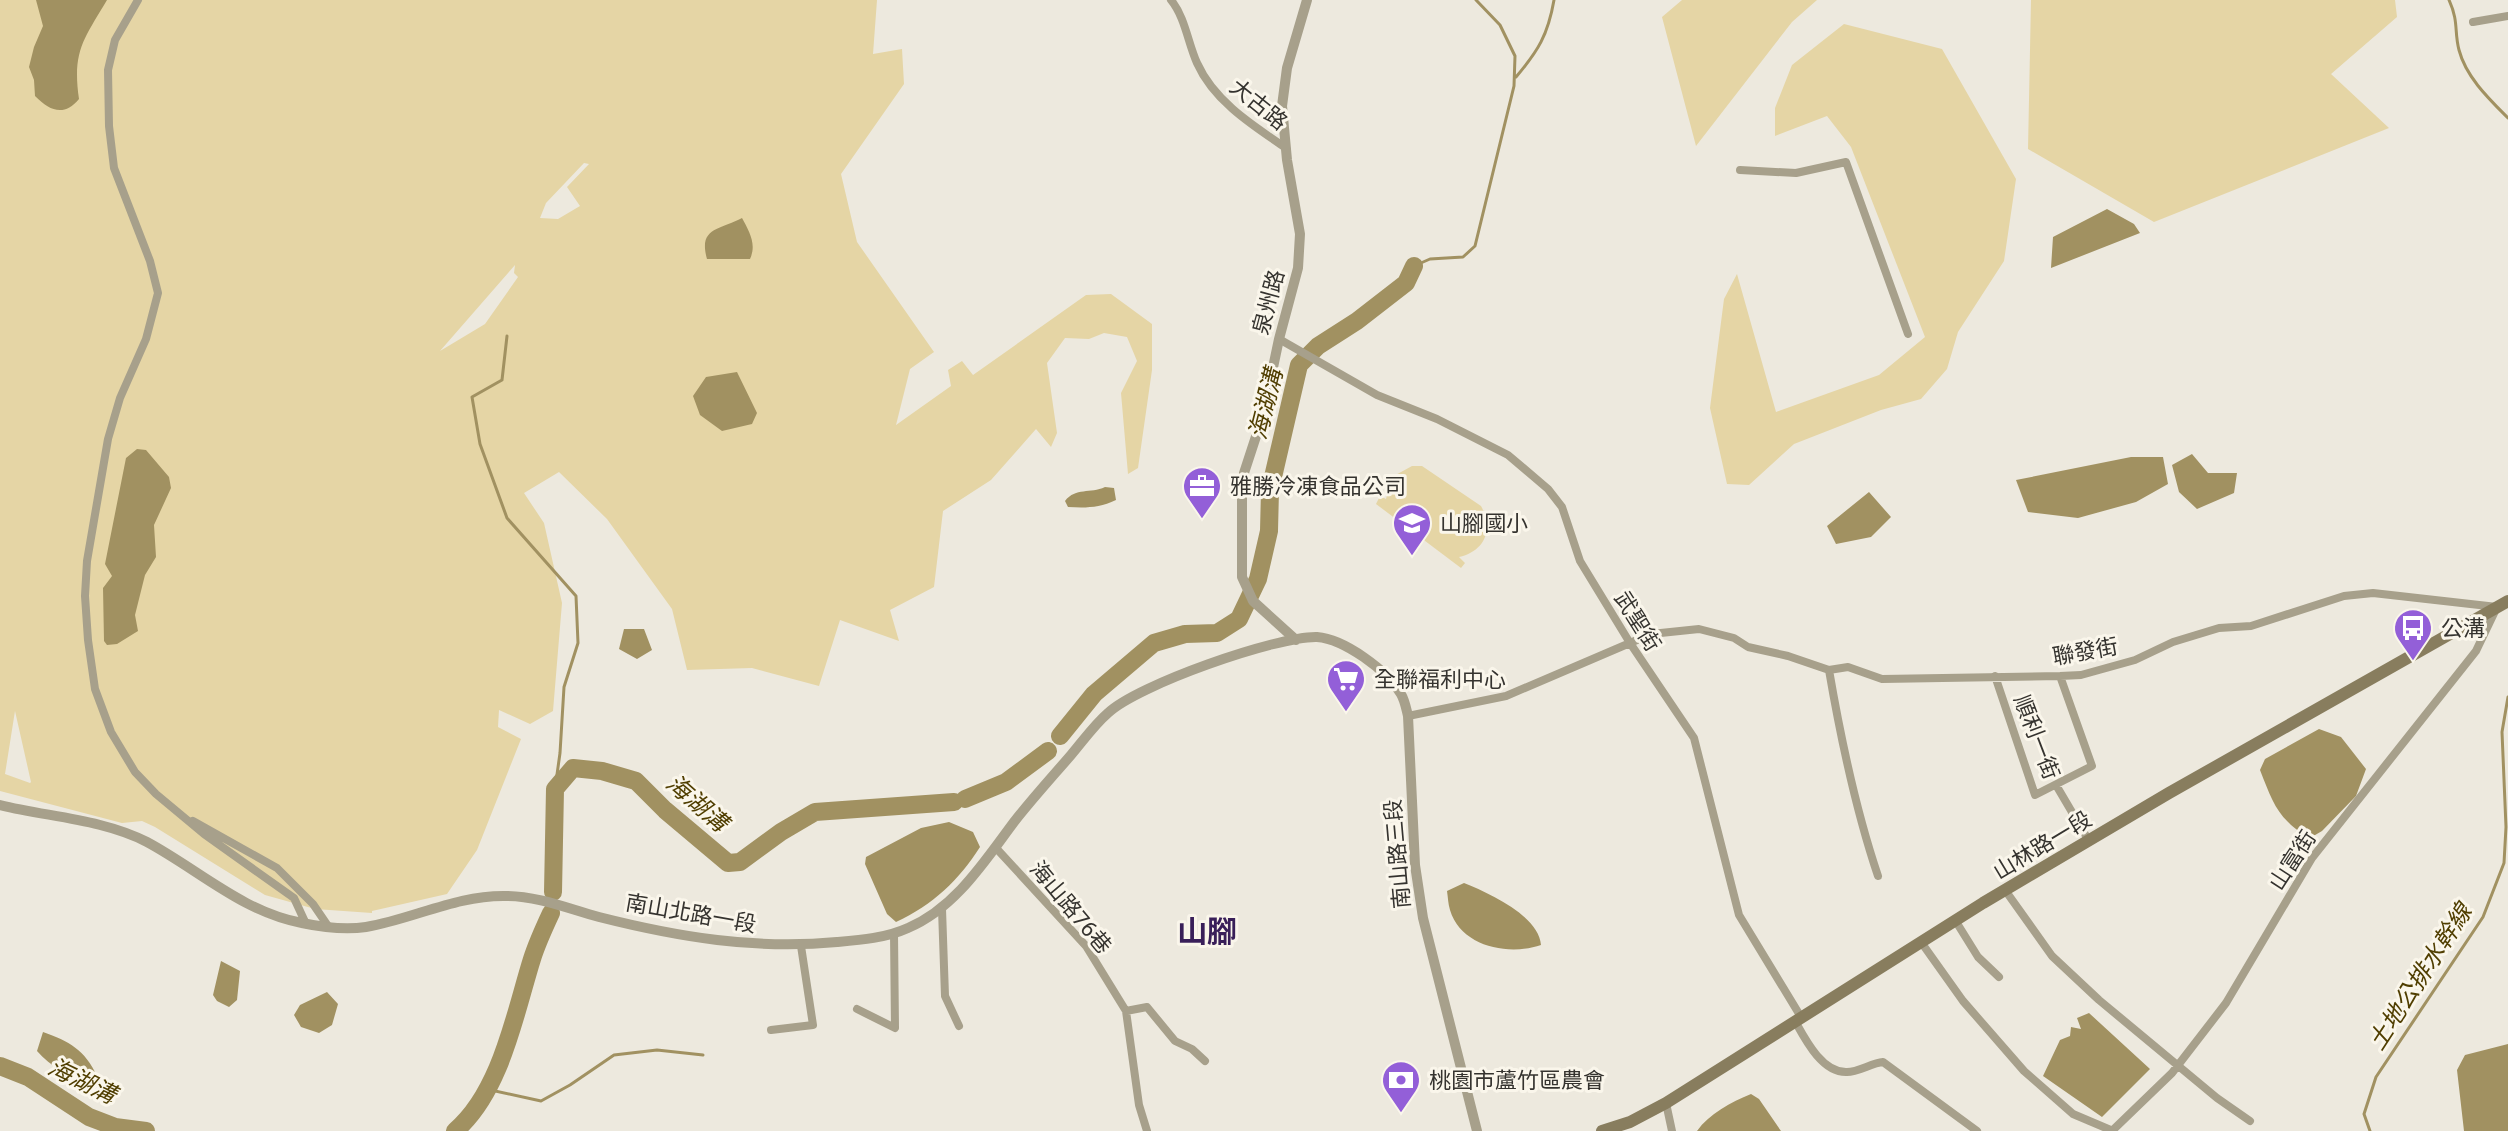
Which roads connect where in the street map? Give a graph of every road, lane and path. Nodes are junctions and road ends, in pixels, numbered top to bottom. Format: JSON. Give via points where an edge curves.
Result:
{"nodes":[{"id":1,"x":138,"y":0,"type":"edge"},
{"id":2,"x":1171,"y":0,"type":"edge"},
{"id":3,"x":1307,"y":0,"type":"edge"},
{"id":4,"x":2508,"y":16,"type":"edge"},
{"id":5,"x":2473,"y":22,"type":"dead end"},
{"id":6,"x":1286,"y":148,"type":"junction"},
{"id":7,"x":1740,"y":170,"type":"dead end"},
{"id":8,"x":1908,"y":334,"type":"dead end"},
{"id":9,"x":1279,"y":339,"type":"junction"},
{"id":10,"x":2503,"y":604,"type":"edge"},
{"id":11,"x":1296,"y":640,"type":"junction"},
{"id":12,"x":1630,"y":643,"type":"junction"},
{"id":13,"x":1829,"y":670,"type":"junction"},
{"id":14,"x":1995,"y":676,"type":"junction"},
{"id":15,"x":2060,"y":676,"type":"junction"},
{"id":16,"x":1408,"y":716,"type":"junction"},
{"id":17,"x":2056,"y":785,"type":"junction"},
{"id":18,"x":0,"y":805,"type":"edge"},
{"id":19,"x":185,"y":817,"type":"junction"},
{"id":20,"x":2089,"y":841,"type":"junction"},
{"id":21,"x":996,"y":848,"type":"junction"},
{"id":22,"x":1878,"y":876,"type":"dead end"},
{"id":23,"x":2005,"y":890,"type":"junction"},
{"id":24,"x":942,"y":909,"type":"junction"},
{"id":25,"x":1955,"y":920,"type":"junction"},
{"id":26,"x":306,"y":924,"type":"junction"},
{"id":27,"x":328,"y":926,"type":"junction"},
{"id":28,"x":894,"y":933,"type":"junction"},
{"id":29,"x":1921,"y":942,"type":"junction"},
{"id":30,"x":801,"y":946,"type":"junction"},
{"id":31,"x":1999,"y":977,"type":"dead end"},
{"id":32,"x":857,"y":1009,"type":"dead end"},
{"id":33,"x":1126,"y":1011,"type":"junction"},
{"id":34,"x":1798,"y":1019,"type":"junction"},
{"id":35,"x":959,"y":1026,"type":"dead end"},
{"id":36,"x":771,"y":1030,"type":"dead end"},
{"id":37,"x":1205,"y":1061,"type":"dead end"},
{"id":38,"x":2177,"y":1065,"type":"junction"},
{"id":39,"x":1666,"y":1103,"type":"junction"},
{"id":40,"x":2250,"y":1121,"type":"dead end"},
{"id":41,"x":1147,"y":1131,"type":"edge"},
{"id":42,"x":1477,"y":1131,"type":"edge"},
{"id":43,"x":1602,"y":1131,"type":"edge"},
{"id":44,"x":1672,"y":1131,"type":"edge"},
{"id":45,"x":1977,"y":1131,"type":"edge"},
{"id":46,"x":2113,"y":1131,"type":"edge"}],
"edges":[{"from":1,"to":19,"type":"street","via":[[115,40],[108,70],[109,126],[114,168],[158,293],[108,439],[85,596],[95,689],[111,732],[135,772]]},
{"from":2,"to":6,"type":"street","name":"大古路","via":[[1198,66],[1218,96]]},
{"from":3,"to":6,"type":"street","name":"泉州路","via":[[1287,68],[1282,106]]},
{"from":4,"to":5,"type":"street"},
{"from":6,"to":9,"type":"street","name":"泉州路","via":[[1301,245]]},
{"from":7,"to":8,"type":"street","via":[[1796,173],[1846,162]]},
{"from":9,"to":11,"type":"street","name":"泉州路","via":[[1243,481],[1242,577],[1251,597]]},
{"from":9,"to":12,"type":"street","name":"武聖街","via":[[1377,395],[1483,440],[1548,489],[1562,507],[1580,561]]},
{"from":10,"to":15,"type":"street","name":"聯發街","via":[[2373,593],[2344,596],[2251,626],[2219,628],[2173,642],[2135,660]]},
{"from":10,"to":20,"type":"main road","name":"山林路一段"},
{"from":10,"to":38,"type":"street","name":"山富街","via":[[2476,651],[2312,858],[2226,1003]]},
{"from":11,"to":16,"type":"street","name":"南山路三段","via":[[1334,641],[1374,665],[1404,698]]},
{"from":11,"to":21,"type":"street","name":"南山北路一段","via":[[1125,698],[1026,806]]},
{"from":12,"to":13,"type":"street","name":"聯發街","via":[[1651,634],[1699,629]]},
{"from":12,"to":16,"type":"street","name":"聯發街","via":[[1506,696]]},
{"from":12,"to":34,"type":"street","name":"武聖街","via":[[1694,738],[1739,915]]},
{"from":13,"to":14,"type":"street","name":"聯發街","via":[[1848,667],[1882,679]]},
{"from":13,"to":22,"type":"street","via":[[1862,829]]},
{"from":14,"to":15,"type":"street","name":"聯發街"},
{"from":14,"to":17,"type":"street","name":"順利一街","via":[[2035,795]]},
{"from":15,"to":17,"type":"street","via":[[2092,766]]},
{"from":16,"to":42,"type":"street","name":"南山路三段","via":[[1415,865],[1423,918]]},
{"from":17,"to":20,"type":"street"},
{"from":18,"to":26,"type":"street","name":"南山北路一段","via":[[119,830],[146,841],[255,910]]},
{"from":19,"to":26,"type":"street","via":[[294,898]]},
{"from":19,"to":27,"type":"street","via":[[277,868]]},
{"from":20,"to":23,"type":"main road","name":"山林路一段"},
{"from":21,"to":24,"type":"street","name":"南山北路一段"},
{"from":21,"to":33,"type":"street","name":"海山路76巷","via":[[1086,946]]},
{"from":23,"to":25,"type":"main road","name":"山林路一段"},
{"from":23,"to":38,"type":"street","via":[[2052,956]]},
{"from":24,"to":28,"type":"street","name":"南山北路一段"},
{"from":24,"to":35,"type":"street","via":[[945,996]]},
{"from":25,"to":29,"type":"main road","name":"山林路一段"},
{"from":25,"to":31,"type":"street","via":[[1978,957]]},
{"from":26,"to":27,"type":"street","name":"南山北路一段"},
{"from":27,"to":30,"type":"street","name":"南山北路一段","via":[[362,928],[471,898],[506,896],[676,934]]},
{"from":28,"to":30,"type":"street","name":"南山北路一段"},
{"from":28,"to":32,"type":"street","via":[[895,1028]]},
{"from":29,"to":34,"type":"main road","name":"山林路一段"},
{"from":29,"to":46,"type":"street","via":[[2024,1071],[2073,1114]]},
{"from":30,"to":36,"type":"street","via":[[813,1025]]},
{"from":33,"to":37,"type":"street","via":[[1147,1007],[1175,1041]]},
{"from":33,"to":41,"type":"street","name":"海山路76巷"},
{"from":34,"to":39,"type":"main road","name":"山林路一段"},
{"from":34,"to":45,"type":"street","name":"武聖街","via":[[1811,1049],[1825,1064],[1846,1073],[1883,1062]]},
{"from":38,"to":40,"type":"street"},
{"from":38,"to":46,"type":"street","name":"山富街"},
{"from":39,"to":43,"type":"main road","name":"山林路一段"},
{"from":39,"to":44,"type":"street"}]}
